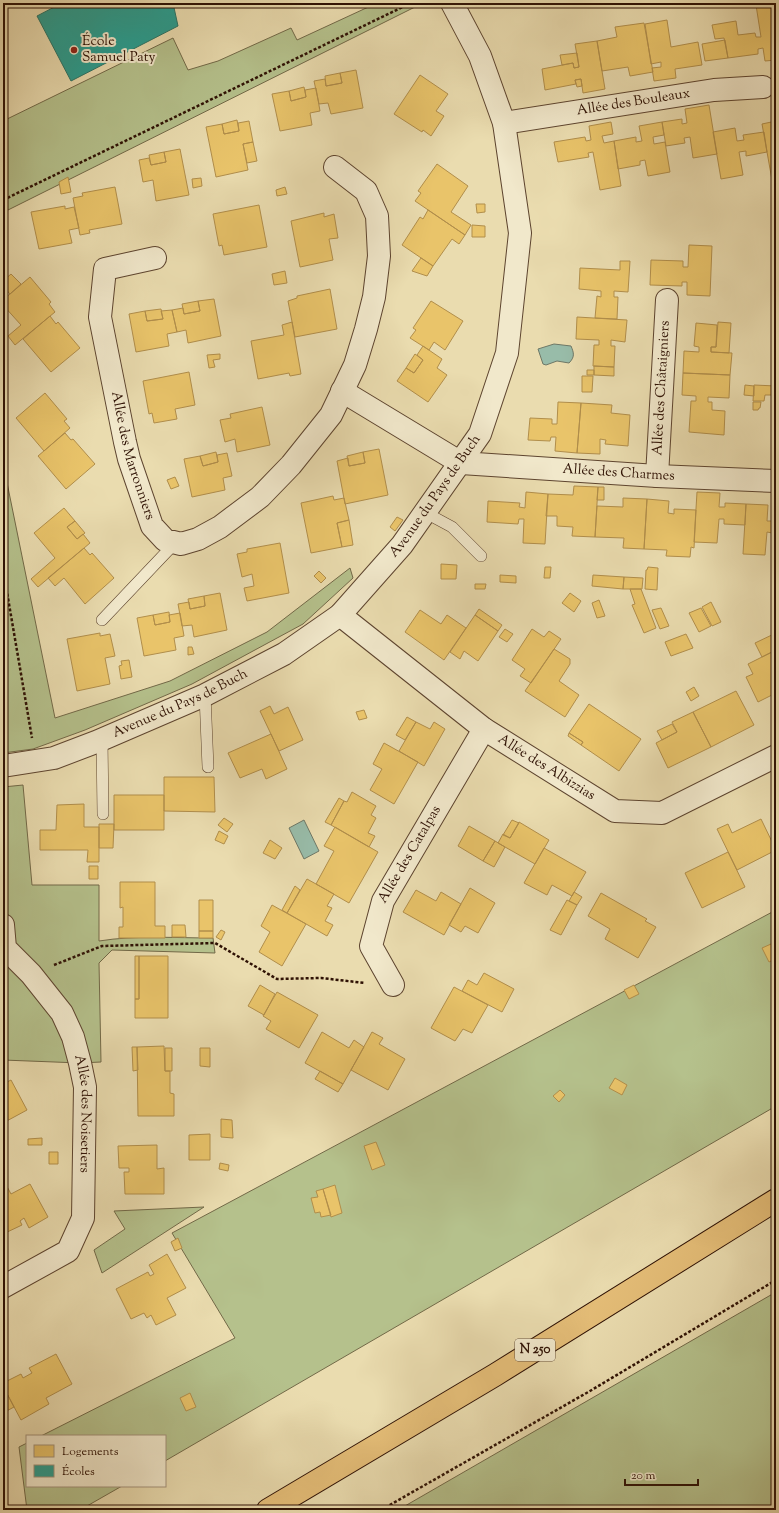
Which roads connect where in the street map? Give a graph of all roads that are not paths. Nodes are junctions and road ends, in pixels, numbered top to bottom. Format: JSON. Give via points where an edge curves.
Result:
{"nodes":[{"id":1,"x":452,"y":3,"type":"edge"},
{"id":2,"x":763,"y":87,"type":"dead end"},
{"id":3,"x":504,"y":123,"type":"junction"},
{"id":4,"x":334,"y":166,"type":"dead end"},
{"id":5,"x":155,"y":258,"type":"dead end"},
{"id":6,"x":667,"y":300,"type":"dead end"},
{"id":7,"x":342,"y":391,"type":"junction"},
{"id":8,"x":461,"y":463,"type":"junction"},
{"id":9,"x":657,"y":476,"type":"junction"},
{"id":10,"x":776,"y":481,"type":"edge"},
{"id":11,"x":426,"y":513,"type":"junction"},
{"id":12,"x":175,"y":543,"type":"junction"},
{"id":13,"x":481,"y":556,"type":"dead end"},
{"id":14,"x":340,"y":615,"type":"junction"},
{"id":15,"x":102,"y":620,"type":"dead end"},
{"id":16,"x":205,"y":695,"type":"junction"},
{"id":17,"x":484,"y":729,"type":"junction"},
{"id":18,"x":102,"y":739,"type":"junction"},
{"id":19,"x":776,"y":756,"type":"edge"},
{"id":20,"x":3,"y":766,"type":"edge"},
{"id":21,"x":208,"y":767,"type":"dead end"},
{"id":22,"x":103,"y":814,"type":"dead end"},
{"id":23,"x":3,"y":925,"type":"edge"},
{"id":24,"x":4,"y":949,"type":"edge"},
{"id":25,"x":393,"y":986,"type":"road end"},
{"id":26,"x":776,"y":1200,"type":"edge"},
{"id":27,"x":3,"y":1287,"type":"edge"},
{"id":28,"x":268,"y":1510,"type":"edge"}],
"edges":[{"from":1,"to":3,"type":"street","name":"Avenue du Pays de Buch","via":[[480,56]]},
{"from":2,"to":3,"type":"street","name":"Allée des Bouleaux","via":[[714,90]]},
{"from":3,"to":8,"type":"street","name":"Avenue du Pays de Buch","via":[[520,233],[507,353],[480,434]]},
{"from":4,"to":7,"type":"street","via":[[366,190],[377,216],[379,256],[374,298],[366,329],[355,365]]},
{"from":5,"to":12,"type":"street","name":"Allée des Marronniers","via":[[105,269],[100,317],[129,459],[152,526],[165,540]]},
{"from":6,"to":9,"type":"street","name":"Allée des Châtaigniers"},
{"from":7,"to":8,"type":"street"},
{"from":7,"to":12,"type":"street","via":[[331,415],[291,465],[260,496],[220,527],[198,538],[181,544]]},
{"from":8,"to":9,"type":"street","name":"Allée des Charmes"},
{"from":8,"to":11,"type":"street","name":"Avenue du Pays de Buch"},
{"from":9,"to":10,"type":"street","name":"Allée des Charmes"},
{"from":11,"to":13,"type":"lane","via":[[452,527]]},
{"from":11,"to":14,"type":"street","name":"Avenue du Pays de Buch","via":[[402,545]]},
{"from":12,"to":15,"type":"lane"},
{"from":14,"to":16,"type":"street","name":"Avenue du Pays de Buch","via":[[284,654]]},
{"from":14,"to":17,"type":"street","name":"Allée des Albizzias"},
{"from":16,"to":18,"type":"street","name":"Avenue du Pays de Buch"},
{"from":16,"to":21,"type":"lane"},
{"from":17,"to":19,"type":"street","name":"Allée des Albizzias","via":[[615,811],[662,813]]},
{"from":17,"to":25,"type":"street","name":"Allée des Catalpas","via":[[383,901],[371,946]]},
{"from":18,"to":20,"type":"street","name":"Avenue du Pays de Buch","via":[[54,758]]},
{"from":18,"to":22,"type":"lane"},
{"from":23,"to":24,"type":"street","name":"Allée des Noisetiers"},
{"from":24,"to":27,"type":"street","name":"Allée des Noisetiers","via":[[32,974],[62,1013],[73,1037],[84,1087],[83,1218],[68,1251]]},
{"from":26,"to":28,"type":"main road","number":"N 250","via":[[495,1375]]}]}
